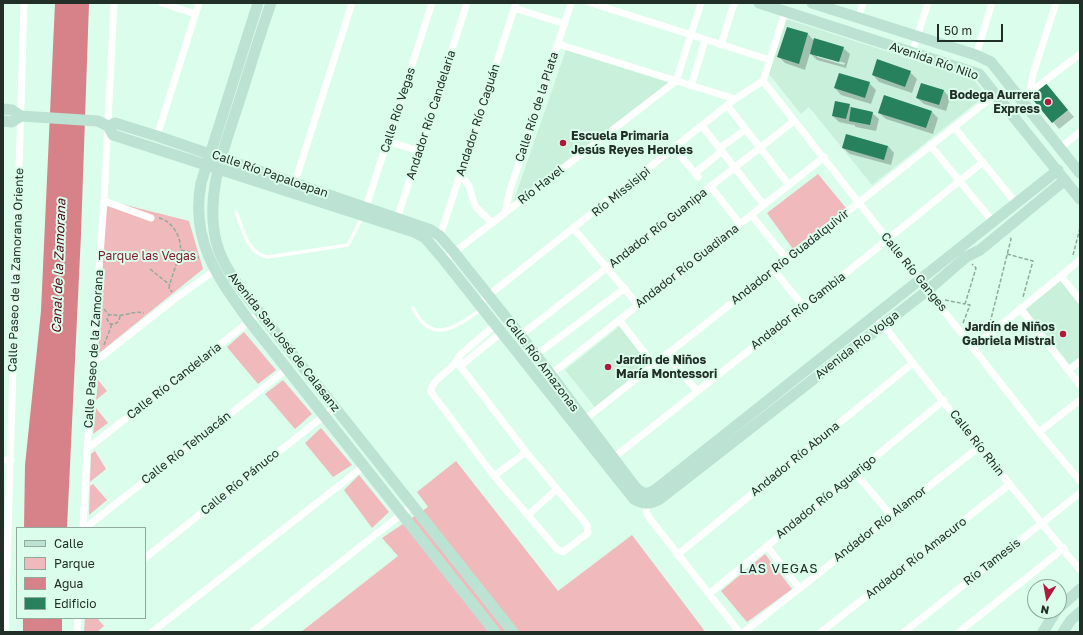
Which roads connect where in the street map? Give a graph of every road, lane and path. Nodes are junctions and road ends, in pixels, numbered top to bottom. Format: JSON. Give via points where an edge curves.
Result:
{"nodes":[{"id":1,"x":24,"y":3,"type":"edge"},
{"id":2,"x":114,"y":3,"type":"edge"},
{"id":3,"x":162,"y":3,"type":"edge"},
{"id":4,"x":199,"y":3,"type":"edge"},
{"id":5,"x":258,"y":3,"type":"edge"},
{"id":6,"x":271,"y":3,"type":"edge"},
{"id":7,"x":352,"y":3,"type":"edge"},
{"id":8,"x":432,"y":3,"type":"edge"},
{"id":9,"x":467,"y":3,"type":"edge"},
{"id":10,"x":571,"y":3,"type":"edge"},
{"id":11,"x":591,"y":3,"type":"edge"},
{"id":12,"x":701,"y":3,"type":"edge"},
{"id":13,"x":734,"y":3,"type":"edge"},
{"id":14,"x":759,"y":3,"type":"edge"},
{"id":15,"x":812,"y":3,"type":"edge"},
{"id":16,"x":863,"y":3,"type":"edge"},
{"id":17,"x":928,"y":3,"type":"edge"},
{"id":18,"x":992,"y":3,"type":"edge"},
{"id":19,"x":1056,"y":3,"type":"edge"},
{"id":20,"x":515,"y":5,"type":"edge"},
{"id":21,"x":785,"y":12,"type":"junction"},
{"id":22,"x":196,"y":14,"type":"junction"},
{"id":23,"x":858,"y":18,"type":"junction"},
{"id":24,"x":565,"y":24,"type":"junction"},
{"id":25,"x":691,"y":36,"type":"junction"},
{"id":26,"x":917,"y":37,"type":"junction"},
{"id":27,"x":705,"y":40,"type":"junction"},
{"id":28,"x":558,"y":44,"type":"junction"},
{"id":29,"x":721,"y":45,"type":"junction"},
{"id":30,"x":912,"y":52,"type":"junction"},
{"id":31,"x":1080,"y":54,"type":"edge"},
{"id":32,"x":976,"y":55,"type":"junction"},
{"id":33,"x":770,"y":60,"type":"junction"},
{"id":34,"x":676,"y":81,"type":"junction"},
{"id":35,"x":763,"y":81,"type":"junction"},
{"id":36,"x":691,"y":86,"type":"junction"},
{"id":37,"x":1030,"y":91,"type":"junction"},
{"id":38,"x":996,"y":94,"type":"junction"},
{"id":39,"x":735,"y":99,"type":"junction"},
{"id":40,"x":1021,"y":99,"type":"junction"},
{"id":41,"x":727,"y":105,"type":"junction"},
{"id":42,"x":3,"y":109,"type":"edge"},
{"id":43,"x":21,"y":116,"type":"junction"},
{"id":44,"x":3,"y":121,"type":"edge"},
{"id":45,"x":794,"y":121,"type":"junction"},
{"id":46,"x":108,"y":126,"type":"junction"},
{"id":47,"x":702,"y":126,"type":"junction"},
{"id":48,"x":954,"y":127,"type":"junction"},
{"id":49,"x":745,"y":130,"type":"junction"},
{"id":50,"x":1080,"y":132,"type":"edge"},
{"id":51,"x":157,"y":136,"type":"junction"},
{"id":52,"x":387,"y":142,"type":"junction"},
{"id":53,"x":930,"y":145,"type":"junction"},
{"id":54,"x":674,"y":148,"type":"junction"},
{"id":55,"x":1060,"y":148,"type":"junction"},
{"id":56,"x":721,"y":149,"type":"junction"},
{"id":57,"x":760,"y":149,"type":"junction"},
{"id":58,"x":419,"y":151,"type":"junction"},
{"id":59,"x":210,"y":154,"type":"junction"},
{"id":60,"x":222,"y":158,"type":"junction"},
{"id":61,"x":824,"y":158,"type":"junction"},
{"id":62,"x":983,"y":162,"type":"junction"},
{"id":63,"x":206,"y":166,"type":"junction"},
{"id":64,"x":736,"y":167,"type":"junction"},
{"id":65,"x":218,"y":170,"type":"junction"},
{"id":66,"x":1058,"y":170,"type":"junction"},
{"id":67,"x":1080,"y":173,"type":"edge"},
{"id":68,"x":460,"y":174,"type":"junction"},
{"id":69,"x":1065,"y":180,"type":"junction"},
{"id":70,"x":960,"y":181,"type":"junction"},
{"id":71,"x":295,"y":182,"type":"junction"},
{"id":72,"x":789,"y":185,"type":"junction"},
{"id":73,"x":711,"y":187,"type":"junction"},
{"id":74,"x":1080,"y":199,"type":"edge"},
{"id":75,"x":104,"y":201,"type":"junction"},
{"id":76,"x":859,"y":203,"type":"junction"},
{"id":77,"x":1016,"y":204,"type":"junction"},
{"id":78,"x":764,"y":205,"type":"junction"},
{"id":79,"x":364,"y":211,"type":"junction"},
{"id":80,"x":236,"y":212,"type":"dead end"},
{"id":81,"x":505,"y":212,"type":"junction"},
{"id":82,"x":751,"y":215,"type":"junction"},
{"id":83,"x":151,"y":218,"type":"joint"},
{"id":84,"x":396,"y":222,"type":"junction"},
{"id":85,"x":490,"y":222,"type":"junction"},
{"id":86,"x":993,"y":222,"type":"junction"},
{"id":87,"x":740,"y":224,"type":"junction"},
{"id":88,"x":1080,"y":228,"type":"edge"},
{"id":89,"x":574,"y":229,"type":"junction"},
{"id":90,"x":1004,"y":229,"type":"junction"},
{"id":91,"x":428,"y":234,"type":"junction"},
{"id":92,"x":440,"y":236,"type":"junction"},
{"id":93,"x":887,"y":240,"type":"junction"},
{"id":94,"x":181,"y":250,"type":"junction"},
{"id":95,"x":453,"y":252,"type":"junction"},
{"id":96,"x":1007,"y":254,"type":"junction"},
{"id":97,"x":966,"y":257,"type":"junction"},
{"id":98,"x":786,"y":258,"type":"junction"},
{"id":99,"x":201,"y":259,"type":"dead end"},
{"id":100,"x":444,"y":260,"type":"junction"},
{"id":101,"x":1080,"y":260,"type":"edge"},
{"id":102,"x":608,"y":268,"type":"junction"},
{"id":103,"x":1070,"y":268,"type":"junction"},
{"id":104,"x":150,"y":269,"type":"dead end"},
{"id":105,"x":773,"y":269,"type":"junction"},
{"id":106,"x":214,"y":271,"type":"junction"},
{"id":107,"x":1061,"y":276,"type":"junction"},
{"id":108,"x":920,"y":280,"type":"junction"},
{"id":109,"x":170,"y":285,"type":"junction"},
{"id":110,"x":625,"y":288,"type":"junction"},
{"id":111,"x":928,"y":290,"type":"junction"},
{"id":112,"x":489,"y":296,"type":"junction"},
{"id":113,"x":176,"y":298,"type":"junction"},
{"id":114,"x":1080,"y":300,"type":"edge"},
{"id":115,"x":939,"y":304,"type":"junction"},
{"id":116,"x":964,"y":304,"type":"junction"},
{"id":117,"x":638,"y":305,"type":"junction"},
{"id":118,"x":481,"y":306,"type":"junction"},
{"id":119,"x":804,"y":307,"type":"junction"},
{"id":120,"x":413,"y":308,"type":"dead end"},
{"id":121,"x":1020,"y":308,"type":"junction"},
{"id":122,"x":260,"y":313,"type":"junction"},
{"id":123,"x":120,"y":316,"type":"junction"},
{"id":124,"x":151,"y":318,"type":"junction"},
{"id":125,"x":619,"y":320,"type":"junction"},
{"id":126,"x":879,"y":320,"type":"junction"},
{"id":127,"x":250,"y":322,"type":"junction"},
{"id":128,"x":112,"y":324,"type":"junction"},
{"id":129,"x":499,"y":328,"type":"junction"},
{"id":130,"x":960,"y":331,"type":"junction"},
{"id":131,"x":521,"y":335,"type":"junction"},
{"id":132,"x":987,"y":335,"type":"junction"},
{"id":133,"x":973,"y":348,"type":"junction"},
{"id":134,"x":666,"y":354,"type":"junction"},
{"id":135,"x":536,"y":355,"type":"junction"},
{"id":136,"x":1080,"y":361,"type":"edge"},
{"id":137,"x":95,"y":362,"type":"junction"},
{"id":138,"x":457,"y":362,"type":"junction"},
{"id":139,"x":913,"y":363,"type":"junction"},
{"id":140,"x":654,"y":364,"type":"junction"},
{"id":141,"x":287,"y":369,"type":"junction"},
{"id":142,"x":1069,"y":370,"type":"junction"},
{"id":143,"x":550,"y":375,"type":"junction"},
{"id":144,"x":1080,"y":385,"type":"edge"},
{"id":145,"x":556,"y":390,"type":"junction"},
{"id":146,"x":697,"y":391,"type":"junction"},
{"id":147,"x":944,"y":400,"type":"junction"},
{"id":148,"x":1080,"y":401,"type":"edge"},
{"id":149,"x":335,"y":407,"type":"junction"},
{"id":150,"x":324,"y":415,"type":"junction"},
{"id":151,"x":584,"y":420,"type":"junction"},
{"id":152,"x":1039,"y":432,"type":"junction"},
{"id":153,"x":979,"y":446,"type":"junction"},
{"id":154,"x":87,"y":449,"type":"junction"},
{"id":155,"x":526,"y":452,"type":"junction"},
{"id":156,"x":612,"y":458,"type":"junction"},
{"id":157,"x":3,"y":460,"type":"edge"},
{"id":158,"x":11,"y":460,"type":"junction"},
{"id":159,"x":364,"y":466,"type":"junction"},
{"id":160,"x":855,"y":473,"type":"junction"},
{"id":161,"x":494,"y":476,"type":"junction"},
{"id":162,"x":1080,"y":481,"type":"edge"},
{"id":163,"x":1010,"y":484,"type":"junction"},
{"id":164,"x":557,"y":489,"type":"junction"},
{"id":165,"x":1080,"y":493,"type":"edge"},
{"id":166,"x":645,"y":499,"type":"junction"},
{"id":167,"x":413,"y":505,"type":"junction"},
{"id":168,"x":402,"y":514,"type":"junction"},
{"id":169,"x":528,"y":515,"type":"junction"},
{"id":170,"x":891,"y":515,"type":"junction"},
{"id":171,"x":1042,"y":523,"type":"junction"},
{"id":172,"x":84,"y":527,"type":"edge"},
{"id":173,"x":85,"y":527,"type":"edge"},
{"id":174,"x":767,"y":546,"type":"junction"},
{"id":175,"x":1064,"y":548,"type":"junction"},
{"id":176,"x":677,"y":555,"type":"junction"},
{"id":177,"x":146,"y":557,"type":"edge"},
{"id":178,"x":1080,"y":570,"type":"edge"},
{"id":179,"x":799,"y":588,"type":"junction"},
{"id":180,"x":1080,"y":589,"type":"edge"},
{"id":181,"x":709,"y":594,"type":"junction"},
{"id":182,"x":1067,"y":601,"type":"edge"},
{"id":183,"x":491,"y":604,"type":"junction"},
{"id":184,"x":1080,"y":612,"type":"edge"},
{"id":185,"x":480,"y":613,"type":"junction"},
{"id":186,"x":78,"y":619,"type":"edge"},
{"id":187,"x":1051,"y":619,"type":"edge"},
{"id":188,"x":6,"y":632,"type":"edge"},
{"id":189,"x":78,"y":632,"type":"edge"},
{"id":190,"x":152,"y":632,"type":"edge"},
{"id":191,"x":252,"y":632,"type":"edge"},
{"id":192,"x":495,"y":632,"type":"edge"},
{"id":193,"x":513,"y":632,"type":"edge"},
{"id":194,"x":739,"y":632,"type":"edge"},
{"id":195,"x":744,"y":632,"type":"edge"},
{"id":196,"x":821,"y":632,"type":"edge"},
{"id":197,"x":904,"y":632,"type":"edge"},
{"id":198,"x":959,"y":632,"type":"edge"},
{"id":199,"x":1043,"y":632,"type":"edge"},
{"id":200,"x":1063,"y":632,"type":"edge"}],
"edges":[{"from":1,"to":43,"type":"street","name":"Calle Paseo de la Zamorana Oriente"},
{"from":2,"to":46,"type":"street","name":"Calle Paseo de la Zamorana"},
{"from":3,"to":22,"type":"street"},
{"from":4,"to":22,"type":"street"},
{"from":5,"to":59,"type":"street","name":"Avenida San José de Calasanz"},
{"from":6,"to":60,"type":"street","name":"Avenida San José de Calasanz"},
{"from":7,"to":71,"type":"street"},
{"from":8,"to":52,"type":"street","name":"Calle Río Vegas"},
{"from":9,"to":58,"type":"street","name":"Andador Río Candelaria"},
{"from":10,"to":24,"type":"street","name":"Calle Río de la Plata"},
{"from":11,"to":25,"type":"street"},
{"from":12,"to":25,"type":"street"},
{"from":13,"to":29,"type":"street"},
{"from":14,"to":21,"type":"street","name":"Avenida Río Nilo"},
{"from":15,"to":23,"type":"street","name":"Avenida Río Nilo"},
{"from":16,"to":23,"type":"street"},
{"from":17,"to":26,"type":"street"},
{"from":18,"to":32,"type":"street"},
{"from":19,"to":37,"type":"street"},
{"from":20,"to":24,"type":"street"},
{"from":20,"to":68,"type":"street","name":"Andador Río Caguán"},
{"from":21,"to":30,"type":"street","name":"Avenida Río Nilo"},
{"from":21,"to":33,"type":"street"},
{"from":22,"to":51,"type":"street"},
{"from":23,"to":26,"type":"street","name":"Avenida Río Nilo"},
{"from":24,"to":28,"type":"street","name":"Calle Río de la Plata"},
{"from":25,"to":27,"type":"street"},
{"from":25,"to":34,"type":"street"},
{"from":26,"to":30,"type":"street"},
{"from":26,"to":32,"type":"street","name":"Avenida Río Nilo"},
{"from":27,"to":29,"type":"street"},
{"from":27,"to":36,"type":"street"},
{"from":28,"to":34,"type":"street"},
{"from":28,"to":81,"type":"street","name":"Calle Río de la Plata"},
{"from":29,"to":33,"type":"street"},
{"from":30,"to":38,"type":"street","name":"Avenida Río Nilo","via":[[979,74]]},
{"from":31,"to":37,"type":"street"},
{"from":32,"to":40,"type":"street","name":"Avenida Río Nilo","via":[[991,62]]},
{"from":33,"to":35,"type":"street"},
{"from":34,"to":36,"type":"street"},
{"from":34,"to":81,"type":"street","name":"Río Havel"},
{"from":35,"to":39,"type":"street","name":"Río Missisipi"},
{"from":35,"to":45,"type":"street","name":"Calle Río Ganges"},
{"from":36,"to":39,"type":"street"},
{"from":37,"to":40,"type":"street"},
{"from":38,"to":48,"type":"street","name":"Andador Río Guadalquivir"},
{"from":38,"to":66,"type":"street","name":"Avenida Río Nilo"},
{"from":39,"to":41,"type":"street","name":"Río Missisipi"},
{"from":40,"to":55,"type":"street","name":"Avenida Río Nilo"},
{"from":41,"to":47,"type":"street","name":"Río Missisipi"},
{"from":41,"to":49,"type":"street"},
{"from":42,"to":43,"type":"street","name":"Calle Río Papaloapan","via":[[12,110]]},
{"from":43,"to":44,"type":"street","name":"Calle Río Papaloapan","via":[[12,122]]},
{"from":43,"to":46,"type":"street","name":"Calle Río Papaloapan","via":[[86,119]]},
{"from":43,"to":158,"type":"street","name":"Calle Paseo de la Zamorana Oriente"},
{"from":45,"to":57,"type":"street","name":"Andador Río Guanipa"},
{"from":45,"to":61,"type":"street","name":"Calle Río Ganges"},
{"from":46,"to":51,"type":"street","name":"Calle Río Papaloapan","via":[[115,123]]},
{"from":46,"to":63,"type":"street","name":"Calle Río Papaloapan","via":[[112,135]]},
{"from":46,"to":75,"type":"street","name":"Calle Paseo de la Zamorana"},
{"from":47,"to":54,"type":"street","name":"Río Missisipi"},
{"from":47,"to":56,"type":"street"},
{"from":48,"to":53,"type":"street","name":"Andador Río Guadalquivir"},
{"from":48,"to":62,"type":"street"},
{"from":49,"to":56,"type":"street"},
{"from":49,"to":57,"type":"street"},
{"from":50,"to":55,"type":"street"},
{"from":51,"to":59,"type":"street","name":"Calle Río Papaloapan"},
{"from":52,"to":58,"type":"street"},
{"from":52,"to":79,"type":"street","name":"Calle Río Vegas"},
{"from":53,"to":70,"type":"street"},
{"from":53,"to":76,"type":"street","name":"Andador Río Guadalquivir"},
{"from":54,"to":56,"type":"street","via":[[697,175]]},
{"from":54,"to":89,"type":"street","name":"Río Missisipi"},
{"from":55,"to":67,"type":"street","name":"Avenida Río Nilo"},
{"from":56,"to":64,"type":"street"},
{"from":57,"to":64,"type":"street","name":"Andador Río Guanipa"},
{"from":57,"to":72,"type":"street"},
{"from":58,"to":84,"type":"street","name":"Andador Río Candelaria"},
{"from":59,"to":60,"type":"street","name":"Calle Río Papaloapan"},
{"from":59,"to":63,"type":"street","name":"Avenida San José de Calasanz"},
{"from":60,"to":65,"type":"street","name":"Avenida San José de Calasanz"},
{"from":60,"to":71,"type":"street","name":"Calle Río Papaloapan"},
{"from":61,"to":72,"type":"street","name":"Andador Río Guadiana"},
{"from":61,"to":76,"type":"street","name":"Calle Río Ganges"},
{"from":62,"to":70,"type":"street","name":"Andador Río Gambia"},
{"from":62,"to":77,"type":"street"},
{"from":63,"to":65,"type":"street","name":"Calle Río Papaloapan"},
{"from":63,"to":106,"type":"street","name":"Avenida San José de Calasanz","via":[[199,196],[198,216]]},
{"from":64,"to":73,"type":"street","name":"Andador Río Guanipa"},
{"from":64,"to":78,"type":"street"},
{"from":65,"to":79,"type":"street","name":"Calle Río Papaloapan"},
{"from":65,"to":122,"type":"street","name":"Avenida San José de Calasanz","via":[[212,209],[217,242],[228,270]]},
{"from":66,"to":69,"type":"street","name":"Avenida Río Nilo"},
{"from":66,"to":77,"type":"street","name":"Avenida Río Volga"},
{"from":68,"to":85,"type":"street","via":[[469,186],[476,206]]},
{"from":68,"to":92,"type":"street","name":"Andador Río Caguán"},
{"from":69,"to":74,"type":"street","name":"Avenida Río Nilo"},
{"from":69,"to":90,"type":"street","name":"Avenida Río Volga"},
{"from":70,"to":86,"type":"street"},
{"from":70,"to":93,"type":"street","name":"Andador Río Gambia"},
{"from":71,"to":79,"type":"street","name":"Calle Río Papaloapan"},
{"from":72,"to":78,"type":"street","name":"Andador Río Guadiana"},
{"from":73,"to":87,"type":"street"},
{"from":73,"to":102,"type":"street","name":"Andador Río Guanipa"},
{"from":75,"to":83,"type":"street"},
{"from":75,"to":137,"type":"street","name":"Calle Paseo de la Zamorana"},
{"from":76,"to":93,"type":"street","name":"Calle Río Ganges"},
{"from":76,"to":98,"type":"street","name":"Andador Río Guadalquivir"},
{"from":77,"to":86,"type":"street","name":"Avenida Río Volga"},
{"from":78,"to":82,"type":"street","name":"Andador Río Guadiana"},
{"from":79,"to":80,"type":"lane","via":[[348,245],[268,257],[261,256],[250,248]]},
{"from":79,"to":84,"type":"street","name":"Calle Río Papaloapan"},
{"from":81,"to":85,"type":"street","name":"Río Havel"},
{"from":82,"to":87,"type":"street","name":"Andador Río Guadiana"},
{"from":82,"to":98,"type":"street"},
{"from":83,"to":94,"type":"path","via":[[165,219],[170,224],[175,230]]},
{"from":84,"to":91,"type":"street","name":"Calle Río Papaloapan"},
{"from":85,"to":95,"type":"street","name":"Río Havel"},
{"from":86,"to":108,"type":"street","name":"Avenida Río Volga"},
{"from":87,"to":117,"type":"street","name":"Andador Río Guadiana"},
{"from":88,"to":103,"type":"path"},
{"from":89,"to":102,"type":"street"},
{"from":89,"to":112,"type":"street","name":"Río Missisipi"},
{"from":90,"to":96,"type":"path","via":[[1011,239]]},
{"from":90,"to":97,"type":"street","name":"Avenida Río Volga","via":[[980,250]]},
{"from":91,"to":92,"type":"street","name":"Calle Río Amazonas"},
{"from":91,"to":100,"type":"street","name":"Calle Río Amazonas"},
{"from":92,"to":95,"type":"street","name":"Calle Río Amazonas"},
{"from":93,"to":108,"type":"street","name":"Calle Río Ganges"},
{"from":93,"to":119,"type":"street","name":"Andador Río Gambia"},
{"from":94,"to":99,"type":"path"},
{"from":94,"to":109,"type":"path"},
{"from":95,"to":100,"type":"street","name":"Río Havel"},
{"from":95,"to":112,"type":"street","name":"Calle Río Amazonas"},
{"from":96,"to":121,"type":"path","via":[[1033,261]]},
{"from":96,"to":132,"type":"path"},
{"from":97,"to":111,"type":"street","name":"Avenida Río Volga"},
{"from":97,"to":116,"type":"path","via":[[976,268]]},
{"from":98,"to":105,"type":"street","name":"Andador Río Guadalquivir"},
{"from":100,"to":118,"type":"street","name":"Calle Río Amazonas"},
{"from":101,"to":103,"type":"street"},
{"from":102,"to":110,"type":"street"},
{"from":102,"to":131,"type":"street","name":"Andador Río Guanipa"},
{"from":103,"to":107,"type":"street"},
{"from":104,"to":109,"type":"path"},
{"from":105,"to":119,"type":"street"},
{"from":105,"to":134,"type":"street","name":"Andador Río Guadalquivir"},
{"from":106,"to":113,"type":"street"},
{"from":106,"to":127,"type":"street","name":"Avenida San José de Calasanz"},
{"from":107,"to":114,"type":"street"},
{"from":107,"to":121,"type":"street"},
{"from":108,"to":111,"type":"street","name":"Calle Río Ganges"},
{"from":108,"to":126,"type":"street","name":"Avenida Río Volga"},
{"from":109,"to":113,"type":"path","via":[[169,288]]},
{"from":110,"to":117,"type":"street"},
{"from":110,"to":135,"type":"street"},
{"from":111,"to":115,"type":"street","name":"Calle Río Ganges"},
{"from":111,"to":126,"type":"street","name":"Avenida Río Volga"},
{"from":112,"to":118,"type":"street","name":"Río Missisipi"},
{"from":112,"to":131,"type":"street","name":"Calle Río Amazonas"},
{"from":113,"to":124,"type":"street"},
{"from":115,"to":116,"type":"path","via":[[944,299]]},
{"from":115,"to":130,"type":"street","name":"Calle Río Ganges"},
{"from":116,"to":130,"type":"path","via":[[970,305]]},
{"from":117,"to":125,"type":"street","name":"Andador Río Guadiana"},
{"from":118,"to":120,"type":"lane","via":[[462,323],[438,331],[428,328],[420,321]]},
{"from":118,"to":129,"type":"street","name":"Calle Río Amazonas"},
{"from":119,"to":146,"type":"street","name":"Andador Río Gambia"},
{"from":121,"to":132,"type":"street"},
{"from":121,"to":142,"type":"street"},
{"from":122,"to":127,"type":"street","name":"Calle Río Candelaria"},
{"from":122,"to":149,"type":"street","name":"Avenida San José de Calasanz"},
{"from":123,"to":124,"type":"path","via":[[137,312]]},
{"from":123,"to":128,"type":"path","via":[[120,321]]},
{"from":123,"to":128,"type":"path","via":[[109,315],[107,319]]},
{"from":124,"to":137,"type":"street"},
{"from":125,"to":140,"type":"street"},
{"from":125,"to":143,"type":"street","name":"Andador Río Guadiana"},
{"from":126,"to":139,"type":"street","name":"Calle Río Rhin"},
{"from":126,"to":166,"type":"street","name":"Avenida Río Volga"},
{"from":127,"to":141,"type":"street","name":"Avenida San José de Calasanz"},
{"from":127,"to":154,"type":"street","name":"Calle Río Candelaria"},
{"from":128,"to":137,"type":"path"},
{"from":129,"to":138,"type":"street","via":[[459,356]]},
{"from":129,"to":145,"type":"street","name":"Calle Río Amazonas"},
{"from":130,"to":133,"type":"street","name":"Calle Río Ganges"},
{"from":131,"to":135,"type":"street","name":"Calle Río Amazonas"},
{"from":132,"to":133,"type":"street"},
{"from":133,"to":152,"type":"street","name":"Calle Río Ganges"},
{"from":134,"to":140,"type":"street","name":"Andador Río Guadalquivir"},
{"from":134,"to":146,"type":"street"},
{"from":135,"to":143,"type":"street","name":"Calle Río Amazonas"},
{"from":136,"to":142,"type":"street"},
{"from":137,"to":154,"type":"street","name":"Calle Paseo de la Zamorana"},
{"from":138,"to":155,"type":"street"},
{"from":138,"to":161,"type":"street","via":[[432,386],[431,392]]},
{"from":139,"to":147,"type":"street","name":"Calle Río Rhin"},
{"from":139,"to":176,"type":"street","name":"Andador Río Abuna"},
{"from":140,"to":151,"type":"street","name":"Andador Río Guadalquivir"},
{"from":141,"to":150,"type":"street","name":"Avenida San José de Calasanz"},
{"from":141,"to":173,"type":"street","name":"Calle Río Tehuacán"},
{"from":142,"to":144,"type":"street"},
{"from":143,"to":145,"type":"street","name":"Calle Río Amazonas"},
{"from":145,"to":151,"type":"street","name":"Calle Río Amazonas"},
{"from":145,"to":166,"type":"street","name":"Calle Río Amazonas","via":[[634,499]]},
{"from":146,"to":156,"type":"street","name":"Andador Río Gambia"},
{"from":147,"to":153,"type":"street","name":"Calle Río Rhin"},
{"from":147,"to":160,"type":"street","name":"Andador Río Aguarigo"},
{"from":148,"to":152,"type":"street"},
{"from":149,"to":150,"type":"street","name":"Calle Río Pánuco"},
{"from":149,"to":167,"type":"street","name":"Avenida San José de Calasanz"},
{"from":150,"to":159,"type":"street","name":"Avenida San José de Calasanz"},
{"from":150,"to":177,"type":"street","name":"Calle Río Pánuco"},
{"from":151,"to":156,"type":"street","name":"Calle Río Amazonas"},
{"from":152,"to":162,"type":"street","name":"Calle Río Ganges"},
{"from":153,"to":163,"type":"street","name":"Calle Río Rhin"},
{"from":153,"to":170,"type":"street","name":"Andador Río Alamor"},
{"from":154,"to":172,"type":"street","name":"Calle Paseo de la Zamorana"},
{"from":155,"to":161,"type":"street"},
{"from":155,"to":164,"type":"street"},
{"from":156,"to":166,"type":"street","name":"Calle Río Amazonas"},
{"from":157,"to":158,"type":"street"},
{"from":158,"to":188,"type":"street","name":"Calle Paseo de la Zamorana Oriente"},
{"from":159,"to":168,"type":"street","name":"Avenida San José de Calasanz"},
{"from":159,"to":190,"type":"street"},
{"from":160,"to":170,"type":"street"},
{"from":160,"to":174,"type":"street","name":"Andador Río Aguarigo"},
{"from":161,"to":169,"type":"street"},
{"from":163,"to":171,"type":"street","name":"Calle Río Rhin"},
{"from":163,"to":196,"type":"street","name":"Andador Río Amacuro"},
{"from":164,"to":169,"type":"street"},
{"from":164,"to":169,"type":"street","via":[[587,525],[588,533],[563,552]]},
{"from":165,"to":171,"type":"street","name":"Río Tamesis"},
{"from":166,"to":176,"type":"street","name":"Calle Río Amazonas","via":[[650,520]]},
{"from":167,"to":168,"type":"street"},
{"from":167,"to":183,"type":"street","name":"Avenida San José de Calasanz"},
{"from":168,"to":185,"type":"street","name":"Avenida San José de Calasanz"},
{"from":168,"to":191,"type":"street"},
{"from":170,"to":179,"type":"street","name":"Andador Río Alamor"},
{"from":171,"to":175,"type":"street","name":"Calle Río Rhin"},
{"from":171,"to":197,"type":"street","name":"Río Tamesis"},
{"from":174,"to":179,"type":"street"},
{"from":174,"to":181,"type":"street","name":"Andador Río Aguarigo"},
{"from":175,"to":178,"type":"street","name":"Calle Río Rhin"},
{"from":175,"to":198,"type":"street"},
{"from":176,"to":181,"type":"street","name":"Calle Río Amazonas"},
{"from":179,"to":195,"type":"street","name":"Andador Río Alamor"},
{"from":180,"to":182,"type":"street"},
{"from":181,"to":194,"type":"street","name":"Calle Río Amazonas"},
{"from":183,"to":185,"type":"street"},
{"from":183,"to":193,"type":"street","name":"Avenida San José de Calasanz"},
{"from":184,"to":200,"type":"street","via":[[1070,620]]},
{"from":185,"to":192,"type":"street","name":"Avenida San José de Calasanz"},
{"from":186,"to":189,"type":"street"},
{"from":187,"to":199,"type":"street"}]}
